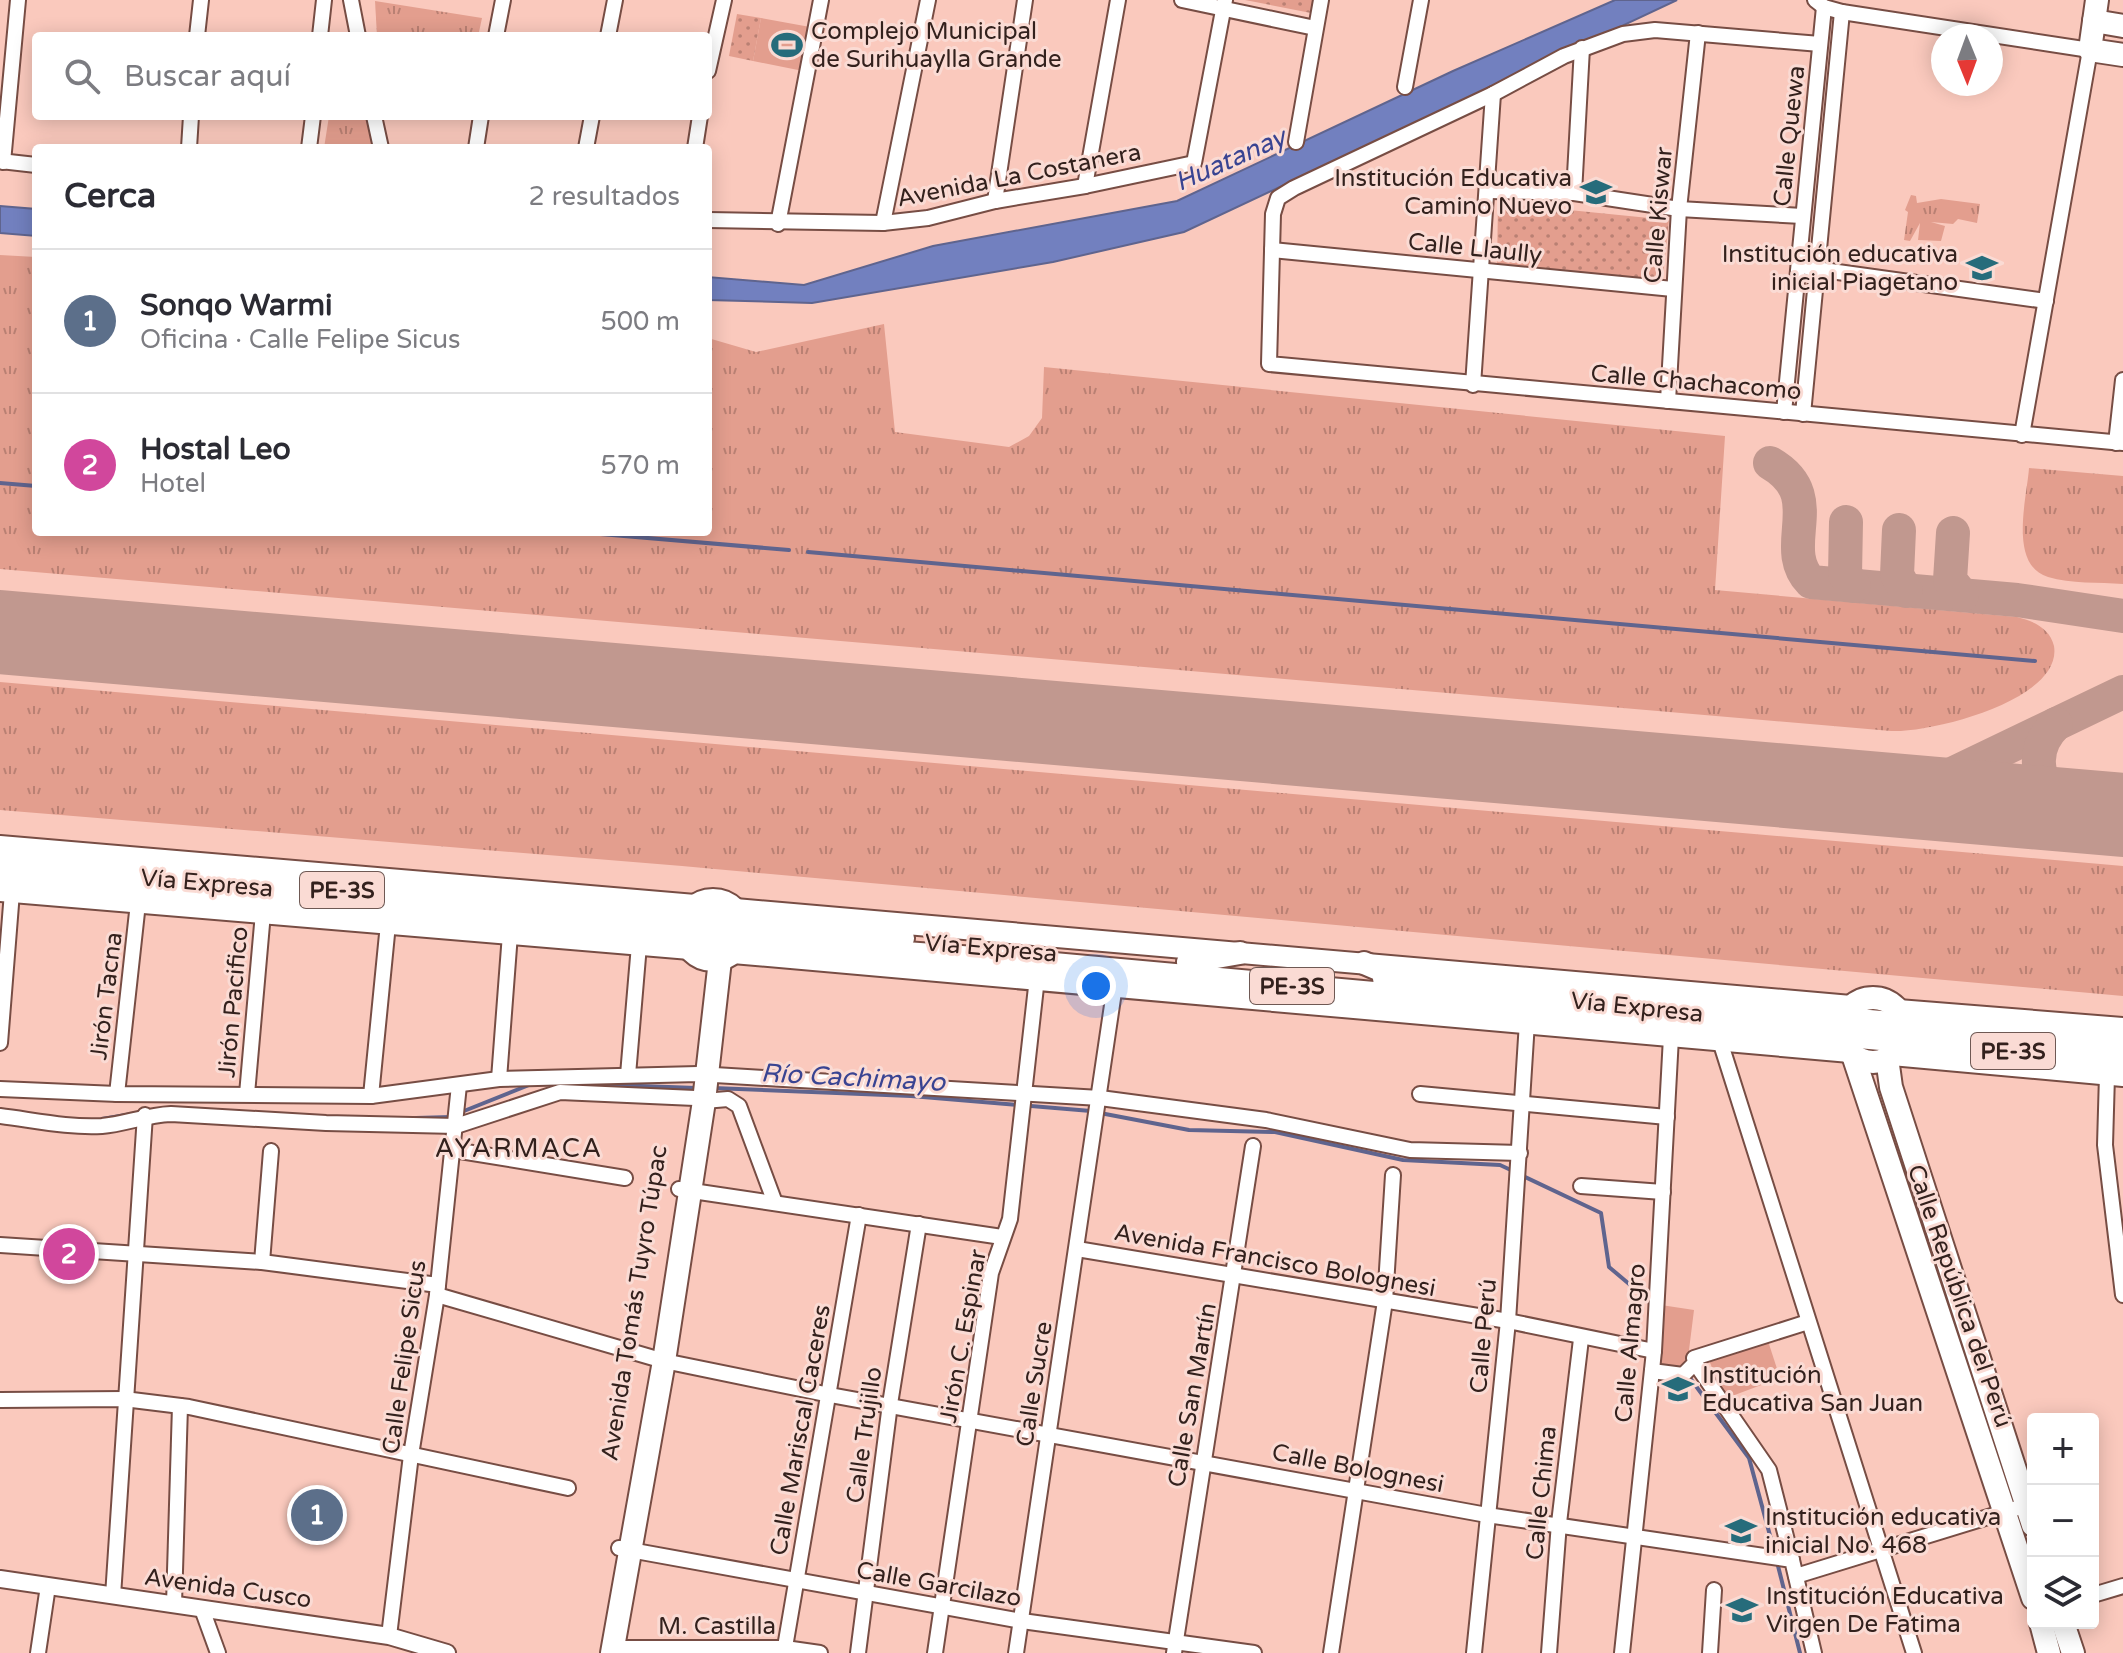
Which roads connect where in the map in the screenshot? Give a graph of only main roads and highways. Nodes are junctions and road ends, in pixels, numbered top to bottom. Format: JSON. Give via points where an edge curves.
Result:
{"nodes":[{"id":1,"x":2096,"y":10,"type":"edge"},
{"id":2,"x":2123,"y":26,"type":"edge"},
{"id":3,"x":2123,"y":55,"type":"edge"},
{"id":4,"x":0,"y":846,"type":"edge"},
{"id":5,"x":0,"y":860,"type":"edge"},
{"id":6,"x":162,"y":860,"type":"junction"},
{"id":7,"x":318,"y":873,"type":"junction"},
{"id":8,"x":114,"y":878,"type":"junction"},
{"id":9,"x":4,"y":887,"type":"edge"},
{"id":10,"x":369,"y":900,"type":"junction"},
{"id":11,"x":150,"y":904,"type":"junction"},
{"id":12,"x":315,"y":918,"type":"junction"},
{"id":13,"x":713,"y":936,"type":"junction"},
{"id":14,"x":1240,"y":953,"type":"junction"},
{"id":15,"x":1364,"y":963,"type":"junction"},
{"id":16,"x":1188,"y":969,"type":"junction"},
{"id":17,"x":1407,"y":989,"type":"junction"},
{"id":18,"x":1237,"y":996,"type":"junction"},
{"id":19,"x":1357,"y":1007,"type":"junction"},
{"id":20,"x":2123,"y":1028,"type":"edge"},
{"id":21,"x":1848,"y":1034,"type":"junction"},
{"id":22,"x":1897,"y":1038,"type":"junction"},
{"id":23,"x":2123,"y":1043,"type":"edge"},
{"id":24,"x":2118,"y":1071,"type":"edge"},
{"id":25,"x":2022,"y":1514,"type":"edge"},
{"id":26,"x":2028,"y":1557,"type":"edge"},
{"id":27,"x":2043,"y":1629,"type":"edge"},
{"id":28,"x":2065,"y":1629,"type":"edge"},
{"id":29,"x":609,"y":1651,"type":"edge"},
{"id":30,"x":2049,"y":1653,"type":"edge"},
{"id":31,"x":2073,"y":1653,"type":"edge"}],
"edges":[{"from":1,"to":2,"type":"main road"},
{"from":1,"to":3,"type":"main road","via":[[2090,50]]},
{"from":4,"to":6,"type":"main road","name":"Vía Expresa","number":"PE-3S"},
{"from":5,"to":8,"type":"main road","name":"Vía Expresa","number":"PE-3S"},
{"from":6,"to":7,"type":"main road","name":"Vía Expresa","number":"PE-3S"},
{"from":6,"to":8,"type":"main road"},
{"from":7,"to":10,"type":"main road"},
{"from":7,"to":13,"type":"main road","name":"Vía Expresa","number":"PE-3S"},
{"from":8,"to":9,"type":"main road","name":"Vía Expresa","number":"PE-3S"},
{"from":8,"to":10,"type":"main road","name":"Vía Expresa","number":"PE-3S"},
{"from":8,"to":11,"type":"main road"},
{"from":9,"to":11,"type":"main road","name":"Vía Expresa","number":"PE-3S"},
{"from":10,"to":12,"type":"main road"},
{"from":10,"to":13,"type":"main road","name":"Vía Expresa","number":"PE-3S"},
{"from":11,"to":12,"type":"main road","name":"Vía Expresa","number":"PE-3S"},
{"from":12,"to":13,"type":"main road","name":"Vía Expresa","number":"PE-3S","via":[[639,945]]},
{"from":13,"to":14,"type":"main road","name":"Vía Expresa","number":"PE-3S"},
{"from":13,"to":16,"type":"main road","name":"Vía Expresa","number":"PE-3S"},
{"from":13,"to":18,"type":"main road","name":"Vía Expresa","number":"PE-3S","via":[[1037,978]]},
{"from":13,"to":29,"type":"main road","name":"Avenida Tomás Tuyro Túpac","via":[[701,1087]]},
{"from":14,"to":15,"type":"main road","name":"Vía Expresa","number":"PE-3S"},
{"from":14,"to":16,"type":"main road"},
{"from":15,"to":17,"type":"main road"},
{"from":15,"to":21,"type":"main road","name":"Vía Expresa","number":"PE-3S"},
{"from":16,"to":17,"type":"main road","name":"Vía Expresa","number":"PE-3S"},
{"from":16,"to":18,"type":"main road"},
{"from":17,"to":19,"type":"main road"},
{"from":17,"to":21,"type":"main road","name":"Vía Expresa","number":"PE-3S"},
{"from":18,"to":19,"type":"main road","name":"Vía Expresa","number":"PE-3S"},
{"from":19,"to":21,"type":"main road","name":"Vía Expresa","number":"PE-3S","via":[[1720,1041]]},
{"from":20,"to":22,"type":"main road","name":"Vía Expresa","number":"PE-3S"},
{"from":21,"to":22,"type":"main road","name":"Vía Expresa","number":"PE-3S"},
{"from":21,"to":22,"type":"main road","name":"Vía Expresa","number":"PE-3S","via":[[1870,1061]]},
{"from":21,"to":25,"type":"main road","name":"Calle República del Perú"},
{"from":22,"to":23,"type":"main road","name":"Vía Expresa","number":"PE-3S"},
{"from":22,"to":24,"type":"main road","name":"Vía Expresa","number":"PE-3S"},
{"from":22,"to":25,"type":"main road","name":"Calle República del Perú","via":[[1891,1087]]},
{"from":25,"to":26,"type":"main road","name":"Calle República del Perú"},
{"from":27,"to":30,"type":"main road"},
{"from":28,"to":31,"type":"main road"}]}
